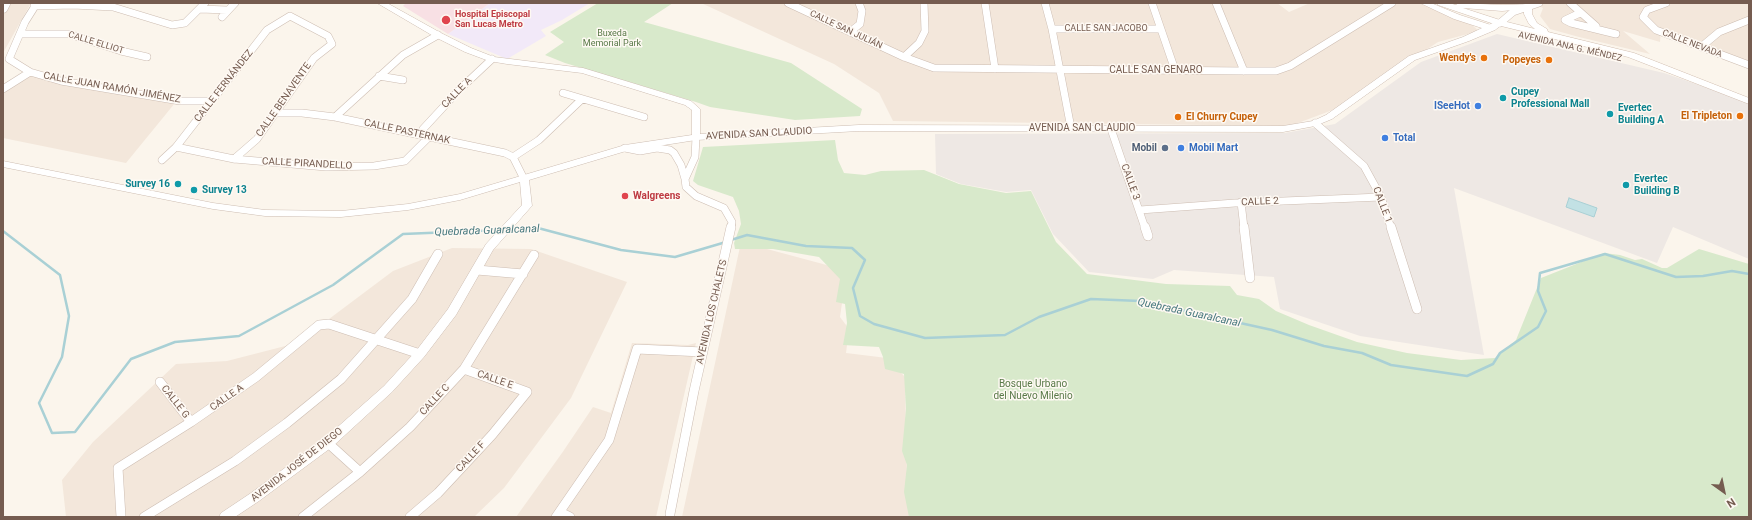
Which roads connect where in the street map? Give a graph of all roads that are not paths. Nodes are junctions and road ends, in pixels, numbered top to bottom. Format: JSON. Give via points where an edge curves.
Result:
{"nodes":[{"id":1,"x":204,"y":3,"type":"edge"},
{"id":2,"x":235,"y":3,"type":"edge"},
{"id":3,"x":381,"y":3,"type":"edge"},
{"id":4,"x":788,"y":3,"type":"edge"},
{"id":5,"x":858,"y":3,"type":"edge"},
{"id":6,"x":924,"y":3,"type":"edge"},
{"id":7,"x":985,"y":3,"type":"edge"},
{"id":8,"x":1045,"y":3,"type":"edge"},
{"id":9,"x":1152,"y":3,"type":"edge"},
{"id":10,"x":1216,"y":3,"type":"edge"},
{"id":11,"x":1392,"y":3,"type":"edge"},
{"id":12,"x":1424,"y":3,"type":"edge"},
{"id":13,"x":1441,"y":3,"type":"edge"},
{"id":14,"x":1450,"y":3,"type":"edge"},
{"id":15,"x":1539,"y":3,"type":"edge"},
{"id":16,"x":1570,"y":3,"type":"edge"},
{"id":17,"x":1666,"y":3,"type":"edge"},
{"id":18,"x":35,"y":4,"type":"edge"},
{"id":19,"x":1529,"y":6,"type":"junction"},
{"id":20,"x":200,"y":9,"type":"junction"},
{"id":21,"x":227,"y":10,"type":"junction"},
{"id":22,"x":1580,"y":13,"type":"junction"},
{"id":23,"x":290,"y":16,"type":"joint"},
{"id":24,"x":222,"y":17,"type":"dead end"},
{"id":25,"x":1749,"y":20,"type":"edge"},
{"id":26,"x":1500,"y":23,"type":"junction"},
{"id":27,"x":1492,"y":28,"type":"junction"},
{"id":28,"x":1593,"y":28,"type":"junction"},
{"id":29,"x":1052,"y":29,"type":"junction"},
{"id":30,"x":1160,"y":29,"type":"junction"},
{"id":31,"x":850,"y":32,"type":"junction"},
{"id":32,"x":20,"y":34,"type":"junction"},
{"id":33,"x":1616,"y":34,"type":"dead end"},
{"id":34,"x":438,"y":35,"type":"junction"},
{"id":35,"x":1564,"y":38,"type":"junction"},
{"id":36,"x":1701,"y":47,"type":"junction"},
{"id":37,"x":147,"y":57,"type":"dead end"},
{"id":38,"x":904,"y":57,"type":"junction"},
{"id":39,"x":492,"y":59,"type":"junction"},
{"id":40,"x":1649,"y":63,"type":"junction"},
{"id":41,"x":1749,"y":65,"type":"edge"},
{"id":42,"x":995,"y":69,"type":"junction"},
{"id":43,"x":1060,"y":69,"type":"junction"},
{"id":44,"x":1175,"y":70,"type":"junction"},
{"id":45,"x":1244,"y":71,"type":"junction"},
{"id":46,"x":30,"y":72,"type":"junction"},
{"id":47,"x":379,"y":76,"type":"junction"},
{"id":48,"x":403,"y":80,"type":"dead end"},
{"id":49,"x":3,"y":89,"type":"edge"},
{"id":50,"x":563,"y":93,"type":"dead end"},
{"id":51,"x":582,"y":98,"type":"junction"},
{"id":52,"x":211,"y":101,"type":"junction"},
{"id":53,"x":1749,"y":101,"type":"edge"},
{"id":54,"x":276,"y":113,"type":"junction"},
{"id":55,"x":634,"y":114,"type":"junction"},
{"id":56,"x":335,"y":117,"type":"junction"},
{"id":57,"x":644,"y":117,"type":"dead end"},
{"id":58,"x":628,"y":121,"type":"dead end"},
{"id":59,"x":1315,"y":123,"type":"junction"},
{"id":60,"x":1071,"y":128,"type":"junction"},
{"id":61,"x":1111,"y":128,"type":"junction"},
{"id":62,"x":423,"y":129,"type":"dead end"},
{"id":63,"x":429,"y":137,"type":"junction"},
{"id":64,"x":696,"y":137,"type":"junction"},
{"id":65,"x":176,"y":147,"type":"junction"},
{"id":66,"x":625,"y":148,"type":"junction"},
{"id":67,"x":513,"y":157,"type":"junction"},
{"id":68,"x":234,"y":159,"type":"junction"},
{"id":69,"x":162,"y":160,"type":"dead end"},
{"id":70,"x":3,"y":164,"type":"edge"},
{"id":71,"x":524,"y":178,"type":"junction"},
{"id":72,"x":685,"y":178,"type":"junction"},
{"id":73,"x":1381,"y":197,"type":"junction"},
{"id":74,"x":1241,"y":202,"type":"junction"},
{"id":75,"x":1140,"y":210,"type":"junction"},
{"id":76,"x":1148,"y":236,"type":"dead end"},
{"id":77,"x":438,"y":254,"type":"dead end"},
{"id":78,"x":534,"y":255,"type":"dead end"},
{"id":79,"x":476,"y":270,"type":"junction"},
{"id":80,"x":523,"y":274,"type":"junction"},
{"id":81,"x":1250,"y":278,"type":"dead end"},
{"id":82,"x":1417,"y":309,"type":"dead end"},
{"id":83,"x":378,"y":340,"type":"junction"},
{"id":84,"x":703,"y":352,"type":"junction"},
{"id":85,"x":420,"y":354,"type":"junction"},
{"id":86,"x":464,"y":369,"type":"junction"},
{"id":87,"x":160,"y":382,"type":"dead end"},
{"id":88,"x":527,"y":392,"type":"joint"},
{"id":89,"x":191,"y":422,"type":"junction"},
{"id":90,"x":328,"y":443,"type":"junction"},
{"id":91,"x":360,"y":472,"type":"junction"},
{"id":92,"x":558,"y":514,"type":"edge"},
{"id":93,"x":670,"y":514,"type":"dead end"},
{"id":94,"x":121,"y":517,"type":"edge"},
{"id":95,"x":144,"y":517,"type":"edge"},
{"id":96,"x":225,"y":517,"type":"edge"},
{"id":97,"x":303,"y":517,"type":"edge"},
{"id":98,"x":410,"y":517,"type":"edge"},
{"id":99,"x":570,"y":517,"type":"edge"}],
"edges":[{"from":1,"to":20,"type":"street"},
{"from":2,"to":21,"type":"street"},
{"from":3,"to":34,"type":"street"},
{"from":4,"to":31,"type":"street","name":"CALLE SAN JULIÁN"},
{"from":5,"to":31,"type":"street","via":[[862,11],[860,24]]},
{"from":6,"to":38,"type":"street","via":[[925,31],[919,43]]},
{"from":7,"to":42,"type":"street"},
{"from":8,"to":29,"type":"street"},
{"from":9,"to":30,"type":"street"},
{"from":10,"to":45,"type":"street"},
{"from":11,"to":45,"type":"street","name":"CALLE SAN GENARO","via":[[1290,66],[1276,71]]},
{"from":12,"to":27,"type":"main road","name":"AVENIDA ANA G. MÉNDEZ"},
{"from":13,"to":26,"type":"main road","name":"AVENIDA ANA G. MÉNDEZ"},
{"from":14,"to":19,"type":"main road","via":[[1502,8]]},
{"from":15,"to":19,"type":"street"},
{"from":16,"to":22,"type":"street"},
{"from":17,"to":36,"type":"street","name":"CALLE NEVADA","via":[[1647,10],[1643,17],[1656,30]]},
{"from":18,"to":20,"type":"street","via":[[113,7],[172,25],[185,22]]},
{"from":18,"to":32,"type":"street","name":"CALLE JUAN RAMÓN JIMÉNEZ"},
{"from":19,"to":26,"type":"street","via":[[1513,12]]},
{"from":19,"to":35,"type":"main road","via":[[1528,14],[1533,24]]},
{"from":20,"to":21,"type":"street"},
{"from":21,"to":24,"type":"street"},
{"from":22,"to":28,"type":"street","via":[[1596,26]]},
{"from":22,"to":28,"type":"street","via":[[1566,20],[1571,24]]},
{"from":23,"to":52,"type":"street","name":"CALLE FERNÁNDEZ","via":[[267,30]]},
{"from":23,"to":54,"type":"street","name":"CALLE BENAVENTE","via":[[328,36],[332,44],[314,58]]},
{"from":25,"to":36,"type":"street","via":[[1719,32]]},
{"from":26,"to":27,"type":"street","name":"AVENIDA SAN CLAUDIO"},
{"from":26,"to":35,"type":"main road","name":"AVENIDA ANA G. MÉNDEZ"},
{"from":27,"to":40,"type":"main road","name":"AVENIDA ANA G. MÉNDEZ"},
{"from":27,"to":59,"type":"street","name":"AVENIDA SAN CLAUDIO","via":[[1412,58],[1334,114]]},
{"from":28,"to":33,"type":"street"},
{"from":29,"to":30,"type":"street","name":"CALLE SAN JACOBO"},
{"from":29,"to":43,"type":"street"},
{"from":30,"to":44,"type":"street"},
{"from":31,"to":38,"type":"street","name":"CALLE SAN JULIÁN"},
{"from":32,"to":37,"type":"street","name":"CALLE ELLIOT","via":[[69,34]]},
{"from":32,"to":46,"type":"street","name":"CALLE JUAN RAMÓN JIMÉNEZ","via":[[8,59]]},
{"from":34,"to":39,"type":"street"},
{"from":34,"to":47,"type":"street","via":[[403,55]]},
{"from":35,"to":40,"type":"main road","name":"AVENIDA ANA G. MÉNDEZ","via":[[1612,50]]},
{"from":36,"to":41,"type":"street","name":"CALLE NEVADA"},
{"from":38,"to":42,"type":"street","name":"CALLE SAN GENARO","via":[[934,68]]},
{"from":39,"to":62,"type":"street","name":"CALLE A"},
{"from":39,"to":64,"type":"street","via":[[583,71],[688,103],[696,109]]},
{"from":40,"to":53,"type":"main road","name":"AVENIDA ANA G. MÉNDEZ"},
{"from":42,"to":43,"type":"street","name":"CALLE SAN GENARO"},
{"from":43,"to":44,"type":"street","name":"CALLE SAN GENARO"},
{"from":43,"to":60,"type":"street"},
{"from":44,"to":45,"type":"street","name":"CALLE SAN GENARO"},
{"from":46,"to":49,"type":"street"},
{"from":46,"to":52,"type":"street","name":"CALLE JUAN RAMÓN JIMÉNEZ","via":[[61,81],[180,101]]},
{"from":47,"to":48,"type":"street"},
{"from":47,"to":56,"type":"street"},
{"from":50,"to":51,"type":"street"},
{"from":51,"to":55,"type":"street"},
{"from":51,"to":67,"type":"street","via":[[539,140]]},
{"from":52,"to":65,"type":"street","name":"CALLE FERNÁNDEZ"},
{"from":54,"to":56,"type":"street","name":"CALLE PASTERNAK"},
{"from":54,"to":68,"type":"street","name":"CALLE BENAVENTE","via":[[257,139]]},
{"from":55,"to":57,"type":"street"},
{"from":55,"to":58,"type":"street"},
{"from":56,"to":63,"type":"street","name":"CALLE PASTERNAK"},
{"from":59,"to":61,"type":"street","name":"AVENIDA SAN CLAUDIO","via":[[1282,129]]},
{"from":59,"to":73,"type":"street","name":"CALLE 1","via":[[1364,166]]},
{"from":60,"to":61,"type":"street","name":"AVENIDA SAN CLAUDIO"},
{"from":60,"to":64,"type":"street","name":"AVENIDA SAN CLAUDIO","via":[[859,128]]},
{"from":61,"to":75,"type":"street","name":"CALLE 3"},
{"from":63,"to":67,"type":"street","name":"CALLE PASTERNAK","via":[[505,153]]},
{"from":63,"to":68,"type":"street","name":"CALLE PIRANDELLO","via":[[405,161],[374,166],[326,167]]},
{"from":64,"to":66,"type":"street","name":"AVENIDA SAN CLAUDIO"},
{"from":64,"to":72,"type":"street","via":[[695,156]]},
{"from":65,"to":68,"type":"street","name":"CALLE PIRANDELLO"},
{"from":65,"to":69,"type":"street","name":"CALLE FERNÁNDEZ"},
{"from":66,"to":71,"type":"street","name":"AVENIDA SAN CLAUDIO"},
{"from":66,"to":72,"type":"street","name":"AVENIDA LOS CHALETS","via":[[640,151],[657,148],[670,150],[681,165]]},
{"from":67,"to":71,"type":"street"},
{"from":70,"to":71,"type":"street","name":"AVENIDA SAN CLAUDIO","via":[[213,206],[265,213],[341,214],[408,207],[460,197]]},
{"from":71,"to":79,"type":"street","name":"AVENIDA JOSÉ DE DIEGO","via":[[527,206],[490,247]]},
{"from":72,"to":84,"type":"street","name":"AVENIDA LOS CHALETS","via":[[686,187],[696,196],[724,208],[732,222]]},
{"from":73,"to":74,"type":"street","name":"CALLE 2"},
{"from":73,"to":82,"type":"street","name":"CALLE 1"},
{"from":74,"to":75,"type":"street","name":"CALLE 2"},
{"from":74,"to":81,"type":"street"},
{"from":75,"to":76,"type":"street","name":"CALLE 3"},
{"from":77,"to":83,"type":"street","via":[[412,299]]},
{"from":78,"to":80,"type":"street","name":"CALLE C"},
{"from":79,"to":80,"type":"street"},
{"from":79,"to":85,"type":"street","name":"AVENIDA JOSÉ DE DIEGO","via":[[452,312]]},
{"from":80,"to":86,"type":"street","name":"CALLE C"},
{"from":83,"to":85,"type":"street","name":"CALLE A"},
{"from":83,"to":89,"type":"street","name":"CALLE A","via":[[329,324],[319,326],[256,378]]},
{"from":83,"to":95,"type":"street","via":[[341,378],[287,423],[235,461]]},
{"from":84,"to":92,"type":"street","via":[[637,350],[609,440]]},
{"from":84,"to":93,"type":"street","name":"AVENIDA LOS CHALETS"},
{"from":85,"to":90,"type":"street","name":"AVENIDA JOSÉ DE DIEGO","via":[[388,389]]},
{"from":86,"to":88,"type":"street","name":"CALLE E"},
{"from":86,"to":91,"type":"street","name":"CALLE C","via":[[410,427]]},
{"from":87,"to":89,"type":"street","name":"CALLE G"},
{"from":88,"to":98,"type":"street","name":"CALLE F","via":[[492,435],[438,493]]},
{"from":89,"to":94,"type":"street","name":"CALLE A","via":[[118,468]]},
{"from":90,"to":91,"type":"street"},
{"from":90,"to":96,"type":"street","name":"AVENIDA JOSÉ DE DIEGO"},
{"from":91,"to":97,"type":"street","name":"CALLE C"},
{"from":92,"to":99,"type":"street"}]}
